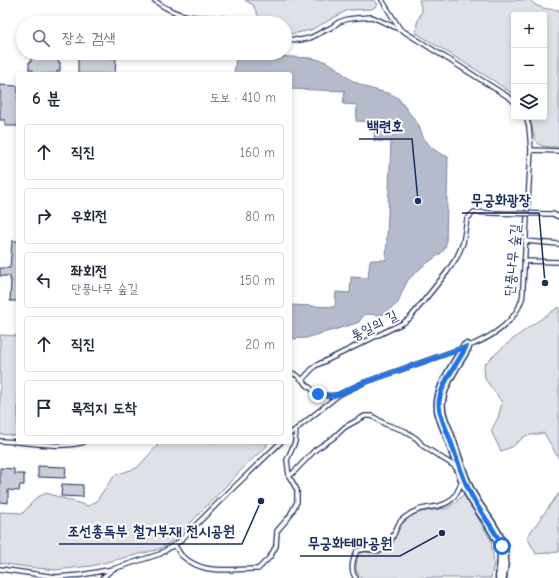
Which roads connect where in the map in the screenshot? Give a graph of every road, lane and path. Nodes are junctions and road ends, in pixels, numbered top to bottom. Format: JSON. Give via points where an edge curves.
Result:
{"nodes":[{"id":1,"x":154,"y":0,"type":"edge"},
{"id":2,"x":382,"y":0,"type":"edge"},
{"id":3,"x":386,"y":0,"type":"edge"},
{"id":4,"x":386,"y":8,"type":"junction"},
{"id":5,"x":190,"y":16,"type":"edge"},
{"id":6,"x":400,"y":29,"type":"junction"},
{"id":7,"x":292,"y":39,"type":"edge"},
{"id":8,"x":511,"y":100,"type":"edge"},
{"id":9,"x":527,"y":120,"type":"edge"},
{"id":10,"x":530,"y":150,"type":"junction"},
{"id":11,"x":559,"y":151,"type":"edge"},
{"id":12,"x":559,"y":217,"type":"edge"},
{"id":13,"x":525,"y":241,"type":"junction"},
{"id":14,"x":559,"y":244,"type":"edge"},
{"id":15,"x":524,"y":261,"type":"junction"},
{"id":16,"x":559,"y":262,"type":"edge"},
{"id":17,"x":466,"y":347,"type":"junction"},
{"id":18,"x":292,"y":373,"type":"edge"},
{"id":19,"x":302,"y":380,"type":"junction"},
{"id":20,"x":340,"y":394,"type":"junction"},
{"id":21,"x":296,"y":430,"type":"junction"},
{"id":22,"x":292,"y":433,"type":"edge"},
{"id":23,"x":0,"y":441,"type":"edge"},
{"id":24,"x":16,"y":442,"type":"edge"},
{"id":25,"x":47,"y":444,"type":"edge"},
{"id":26,"x":77,"y":444,"type":"edge"},
{"id":27,"x":279,"y":444,"type":"edge"},
{"id":28,"x":462,"y":475,"type":"junction"},
{"id":29,"x":289,"y":476,"type":"junction"},
{"id":30,"x":174,"y":545,"type":"junction"},
{"id":31,"x":0,"y":569,"type":"edge"},
{"id":32,"x":113,"y":569,"type":"junction"},
{"id":33,"x":102,"y":578,"type":"edge"},
{"id":34,"x":356,"y":578,"type":"edge"},
{"id":35,"x":501,"y":578,"type":"edge"}],
"edges":[{"from":1,"to":5,"type":"lane"},
{"from":2,"to":4,"type":"lane"},
{"from":3,"to":4,"type":"lane"},
{"from":4,"to":6,"type":"lane"},
{"from":6,"to":7,"type":"lane","via":[[372,18],[357,18],[339,22],[310,38]]},
{"from":6,"to":8,"type":"lane"},
{"from":9,"to":10,"type":"lane","name":"단풍나무 숲길"},
{"from":10,"to":11,"type":"lane"},
{"from":10,"to":13,"type":"lane","name":"단풍나무 숲길"},
{"from":12,"to":19,"type":"lane","name":"통일의 길","bridge":true,"via":[[553,214],[474,212],[467,219],[463,243],[457,257],[410,318],[403,324],[315,366]]},
{"from":13,"to":14,"type":"lane"},
{"from":13,"to":15,"type":"lane","name":"단풍나무 숲길"},
{"from":15,"to":16,"type":"lane"},
{"from":15,"to":17,"type":"lane","name":"단풍나무 숲길","via":[[522,298],[511,319],[490,336]]},
{"from":17,"to":20,"type":"lane","name":"단풍나무 숲길","via":[[363,383]]},
{"from":17,"to":28,"type":"street","via":[[448,377],[439,402],[440,413]]},
{"from":18,"to":19,"type":"lane"},
{"from":19,"to":20,"type":"lane","via":[[318,394]]},
{"from":20,"to":21,"type":"lane","name":"단풍나무 숲길"},
{"from":21,"to":22,"type":"lane","name":"단풍나무 숲길"},
{"from":21,"to":29,"type":"lane","via":[[295,442],[287,460]]},
{"from":23,"to":24,"type":"lane"},
{"from":25,"to":26,"type":"lane"},
{"from":27,"to":30,"type":"lane"},
{"from":28,"to":29,"type":"lane","via":[[453,465],[405,431],[372,416],[366,416],[315,450]]},
{"from":28,"to":34,"type":"lane","via":[[460,488],[445,505],[415,510],[406,516],[383,550],[365,548],[358,551],[353,558],[352,567],[352,574]]},
{"from":28,"to":35,"type":"street","via":[[474,502],[502,546]]},
{"from":29,"to":30,"type":"lane","via":[[297,490],[297,502],[277,531],[276,546],[270,557],[258,569],[207,569],[182,556]]},
{"from":30,"to":32,"type":"lane","via":[[160,554]]},
{"from":31,"to":32,"type":"lane","via":[[56,577]]},
{"from":32,"to":33,"type":"lane"}]}
